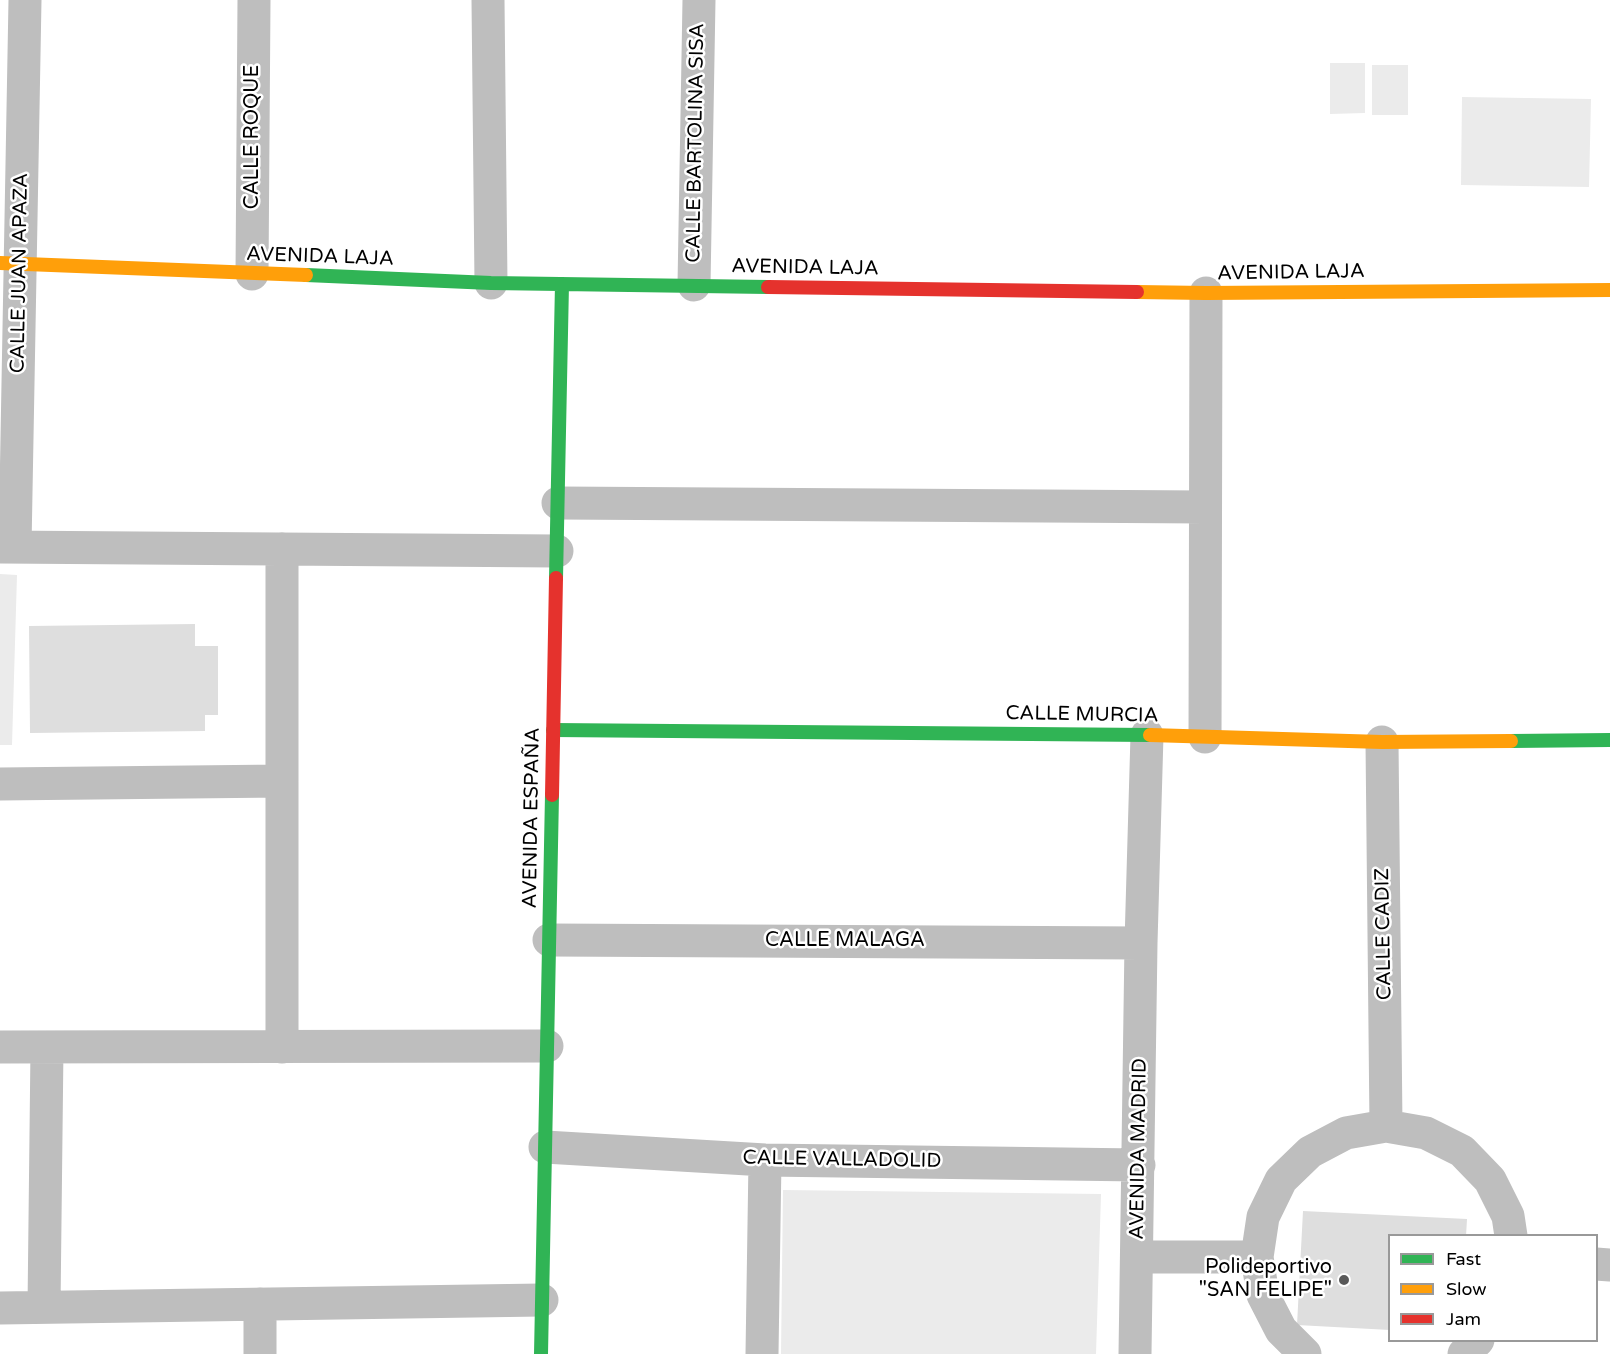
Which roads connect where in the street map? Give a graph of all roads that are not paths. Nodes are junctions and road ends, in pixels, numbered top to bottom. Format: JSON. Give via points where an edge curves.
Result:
{"nodes":[{"id":1,"x":254,"y":0,"type":"edge"},
{"id":2,"x":488,"y":0,"type":"edge"},
{"id":3,"x":699,"y":0,"type":"edge"},
{"id":4,"x":17,"y":13,"type":"edge"},
{"id":5,"x":10,"y":264,"type":"edge"},
{"id":6,"x":252,"y":274,"type":"junction"},
{"id":7,"x":491,"y":283,"type":"junction"},
{"id":8,"x":562,"y":284,"type":"junction"},
{"id":9,"x":694,"y":285,"type":"junction"},
{"id":10,"x":1610,"y":290,"type":"edge"},
{"id":11,"x":1206,"y":293,"type":"junction"},
{"id":12,"x":558,"y":503,"type":"junction"},
{"id":13,"x":1205,"y":507,"type":"junction"},
{"id":14,"x":8,"y":547,"type":"edge"},
{"id":15,"x":282,"y":549,"type":"junction"},
{"id":16,"x":556,"y":551,"type":"junction"},
{"id":17,"x":553,"y":730,"type":"junction"},
{"id":18,"x":1147,"y":735,"type":"junction"},
{"id":19,"x":1205,"y":737,"type":"junction"},
{"id":20,"x":1610,"y":740,"type":"edge"},
{"id":21,"x":1382,"y":742,"type":"junction"},
{"id":22,"x":282,"y":781,"type":"junction"},
{"id":23,"x":0,"y":784,"type":"edge"},
{"id":24,"x":549,"y":940,"type":"junction"},
{"id":25,"x":1141,"y":943,"type":"junction"},
{"id":26,"x":0,"y":1047,"type":"edge"},
{"id":27,"x":47,"y":1047,"type":"junction"},
{"id":28,"x":282,"y":1047,"type":"junction"},
{"id":29,"x":547,"y":1047,"type":"junction"},
{"id":30,"x":1386,"y":1126,"type":"junction"},
{"id":31,"x":545,"y":1147,"type":"junction"},
{"id":32,"x":765,"y":1160,"type":"junction"},
{"id":33,"x":1139,"y":1165,"type":"junction"},
{"id":34,"x":1510,"y":1234,"type":"edge"},
{"id":35,"x":1137,"y":1257,"type":"junction"},
{"id":36,"x":1257,"y":1257,"type":"junction"},
{"id":37,"x":542,"y":1300,"type":"junction"},
{"id":38,"x":260,"y":1304,"type":"junction"},
{"id":39,"x":44,"y":1307,"type":"junction"},
{"id":40,"x":0,"y":1308,"type":"edge"},
{"id":41,"x":1477,"y":1342,"type":"edge"},
{"id":42,"x":260,"y":1354,"type":"edge"},
{"id":43,"x":541,"y":1354,"type":"edge"},
{"id":44,"x":762,"y":1354,"type":"edge"},
{"id":45,"x":1135,"y":1354,"type":"edge"},
{"id":46,"x":1305,"y":1354,"type":"edge"},
{"id":47,"x":1464,"y":1354,"type":"edge"}],
"edges":[{"from":1,"to":6,"type":"street","name":"CALLE ROQUE"},
{"from":2,"to":7,"type":"street"},
{"from":3,"to":9,"type":"street","name":"CALLE BARTOLINA SISA"},
{"from":4,"to":5,"type":"street","name":"CALLE JUAN APAZA"},
{"from":5,"to":6,"type":"street","name":"AVENIDA LAJA"},
{"from":5,"to":14,"type":"street","name":"CALLE JUAN APAZA"},
{"from":6,"to":7,"type":"street","name":"AVENIDA LAJA"},
{"from":7,"to":8,"type":"street","name":"AVENIDA LAJA"},
{"from":8,"to":9,"type":"street","name":"AVENIDA LAJA"},
{"from":8,"to":12,"type":"street","name":"AVENIDA ESPAÑA"},
{"from":9,"to":11,"type":"street","name":"AVENIDA LAJA"},
{"from":10,"to":11,"type":"street","name":"AVENIDA LAJA"},
{"from":11,"to":13,"type":"street"},
{"from":12,"to":13,"type":"street"},
{"from":12,"to":16,"type":"street","name":"AVENIDA ESPAÑA"},
{"from":13,"to":19,"type":"street"},
{"from":14,"to":15,"type":"street"},
{"from":15,"to":16,"type":"street"},
{"from":15,"to":22,"type":"street"},
{"from":16,"to":17,"type":"street","name":"AVENIDA ESPAÑA"},
{"from":17,"to":18,"type":"street","name":"CALLE MURCIA"},
{"from":17,"to":24,"type":"street","name":"AVENIDA ESPAÑA"},
{"from":18,"to":19,"type":"street","name":"CALLE MURCIA"},
{"from":18,"to":25,"type":"street","name":"AVENIDA MADRID"},
{"from":19,"to":21,"type":"street","name":"CALLE MURCIA"},
{"from":20,"to":21,"type":"street","name":"CALLE MURCIA"},
{"from":21,"to":30,"type":"street","name":"CALLE CADIZ"},
{"from":22,"to":23,"type":"street"},
{"from":22,"to":28,"type":"street"},
{"from":24,"to":25,"type":"street","name":"CALLE MALAGA"},
{"from":24,"to":29,"type":"street","name":"AVENIDA ESPAÑA"},
{"from":25,"to":33,"type":"street","name":"AVENIDA MADRID"},
{"from":26,"to":27,"type":"street"},
{"from":27,"to":28,"type":"street"},
{"from":27,"to":39,"type":"street"},
{"from":28,"to":29,"type":"street"},
{"from":29,"to":31,"type":"street","name":"AVENIDA ESPAÑA"},
{"from":30,"to":34,"type":"street","via":[[1426,1133],[1462,1151],[1490,1180],[1508,1216]]},
{"from":30,"to":36,"type":"street","via":[[1346,1133],[1310,1152],[1281,1180],[1263,1217]]},
{"from":31,"to":32,"type":"street","name":"CALLE VALLADOLID"},
{"from":31,"to":37,"type":"street","name":"AVENIDA ESPAÑA"},
{"from":32,"to":33,"type":"street","name":"CALLE VALLADOLID"},
{"from":32,"to":44,"type":"street"},
{"from":33,"to":35,"type":"street","name":"AVENIDA MADRID"},
{"from":35,"to":36,"type":"street"},
{"from":35,"to":45,"type":"street","name":"AVENIDA MADRID"},
{"from":36,"to":46,"type":"street","via":[[1263,1295],[1281,1330]]},
{"from":37,"to":38,"type":"street"},
{"from":37,"to":43,"type":"street","name":"AVENIDA ESPAÑA"},
{"from":38,"to":39,"type":"street"},
{"from":38,"to":42,"type":"street"},
{"from":39,"to":40,"type":"street"},
{"from":41,"to":47,"type":"street"}]}
